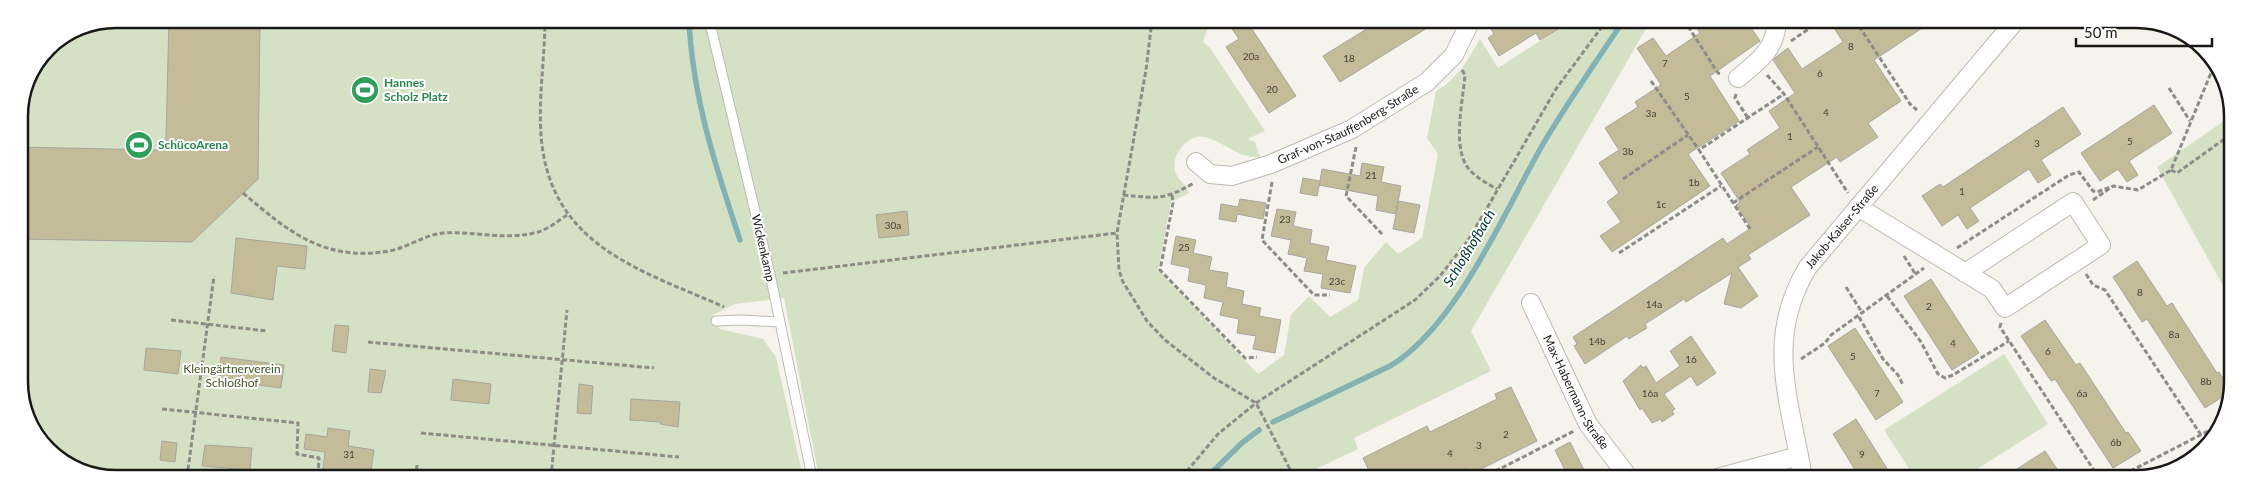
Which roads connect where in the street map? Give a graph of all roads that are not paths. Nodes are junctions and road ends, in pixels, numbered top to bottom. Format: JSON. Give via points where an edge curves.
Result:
{"nodes":[{"id":1,"x":711,"y":28,"type":"edge"},
{"id":2,"x":1467,"y":28,"type":"edge"},
{"id":3,"x":1776,"y":28,"type":"edge"},
{"id":4,"x":2009,"y":28,"type":"edge"},
{"id":5,"x":1738,"y":78,"type":"road end"},
{"id":6,"x":1196,"y":162,"type":"dead end"},
{"id":7,"x":1858,"y":207,"type":"junction"},
{"id":8,"x":1965,"y":273,"type":"junction"},
{"id":9,"x":1531,"y":303,"type":"dead end"},
{"id":10,"x":716,"y":321,"type":"dead end"},
{"id":11,"x":780,"y":322,"type":"junction"},
{"id":12,"x":1799,"y":456,"type":"junction"},
{"id":13,"x":811,"y":470,"type":"edge"},
{"id":14,"x":1623,"y":470,"type":"edge"},
{"id":15,"x":1747,"y":470,"type":"edge"},
{"id":16,"x":1802,"y":470,"type":"edge"}],
"edges":[{"from":1,"to":11,"type":"lane","name":"Wickenkamp"},
{"from":2,"to":6,"type":"street","name":"Graf-von-Stauffenberg-Straße","via":[[1454,55],[1427,82],[1352,129],[1271,164],[1232,176],[1210,174]]},
{"from":3,"to":5,"type":"street","via":[[1773,44]]},
{"from":4,"to":7,"type":"street","name":"Jakob-Kaiser-Straße"},
{"from":7,"to":8,"type":"street"},
{"from":7,"to":12,"type":"street","name":"Jakob-Kaiser-Straße","via":[[1808,266],[1795,288],[1787,312],[1783,369]]},
{"from":8,"to":8,"type":"street","via":[[2073,202],[2102,245],[2005,308],[1992,289]]},
{"from":9,"to":14,"type":"street","name":"Max-Habermann-Straße","via":[[1588,424]]},
{"from":10,"to":11,"type":"lane"},
{"from":11,"to":13,"type":"lane","name":"Wickenkamp"},
{"from":12,"to":15,"type":"street"},
{"from":12,"to":16,"type":"street","name":"Jakob-Kaiser-Straße"}]}
